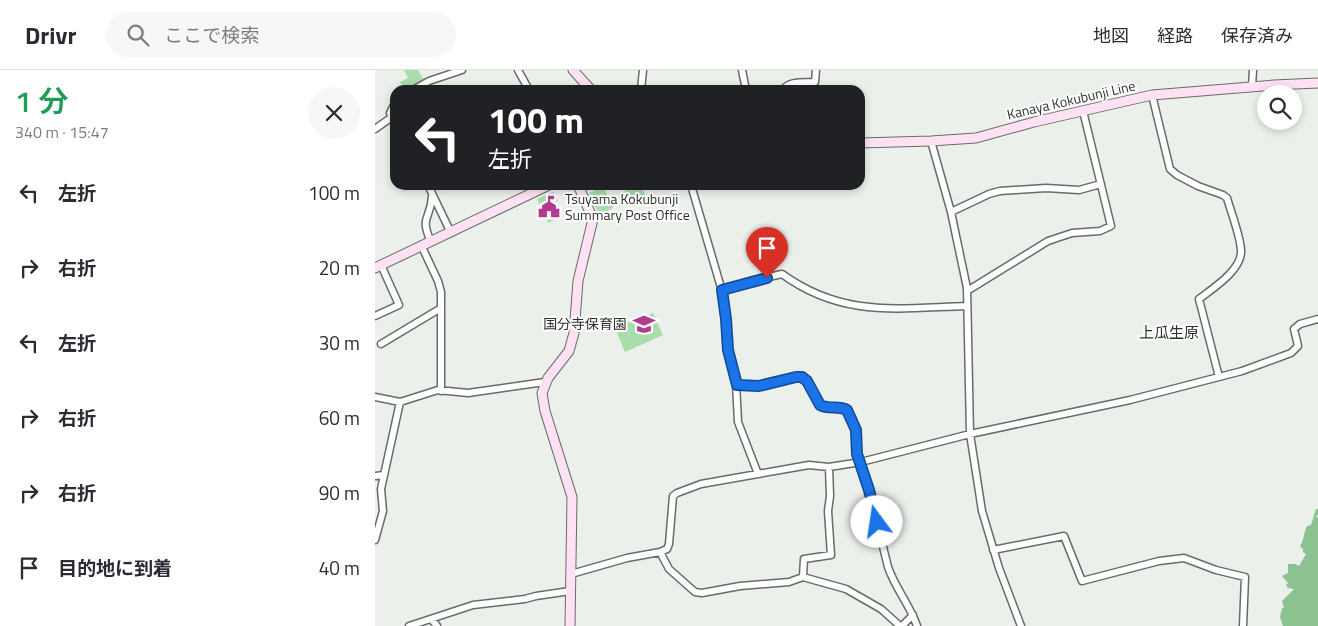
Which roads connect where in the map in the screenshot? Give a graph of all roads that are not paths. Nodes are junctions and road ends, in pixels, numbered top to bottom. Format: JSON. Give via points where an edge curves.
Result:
{"nodes":[{"id":1,"x":462,"y":70,"type":"edge"},
{"id":2,"x":518,"y":70,"type":"edge"},
{"id":3,"x":573,"y":70,"type":"edge"},
{"id":4,"x":643,"y":70,"type":"edge"},
{"id":5,"x":742,"y":70,"type":"edge"},
{"id":6,"x":816,"y":70,"type":"edge"},
{"id":7,"x":1253,"y":70,"type":"edge"},
{"id":8,"x":1318,"y":82,"type":"edge"},
{"id":9,"x":422,"y":85,"type":"edge"},
{"id":10,"x":526,"y":85,"type":"edge"},
{"id":11,"x":586,"y":85,"type":"edge"},
{"id":12,"x":642,"y":85,"type":"edge"},
{"id":13,"x":744,"y":85,"type":"edge"},
{"id":14,"x":788,"y":85,"type":"edge"},
{"id":15,"x":1252,"y":87,"type":"junction"},
{"id":16,"x":1152,"y":95,"type":"junction"},
{"id":17,"x":1083,"y":111,"type":"junction"},
{"id":18,"x":390,"y":122,"type":"edge"},
{"id":19,"x":375,"y":129,"type":"edge"},
{"id":20,"x":931,"y":141,"type":"junction"},
{"id":21,"x":865,"y":143,"type":"edge"},
{"id":22,"x":1101,"y":184,"type":"junction"},
{"id":23,"x":430,"y":190,"type":"edge"},
{"id":24,"x":539,"y":190,"type":"edge"},
{"id":25,"x":580,"y":190,"type":"edge"},
{"id":26,"x":692,"y":190,"type":"edge"},
{"id":27,"x":432,"y":194,"type":"junction"},
{"id":28,"x":951,"y":212,"type":"junction"},
{"id":29,"x":451,"y":233,"type":"junction"},
{"id":30,"x":431,"y":242,"type":"junction"},
{"id":31,"x":422,"y":247,"type":"junction"},
{"id":32,"x":378,"y":267,"type":"edge"},
{"id":33,"x":722,"y":290,"type":"junction"},
{"id":34,"x":967,"y":291,"type":"junction"},
{"id":35,"x":967,"y":306,"type":"junction"},
{"id":36,"x":441,"y":308,"type":"junction"},
{"id":37,"x":375,"y":316,"type":"edge"},
{"id":38,"x":1318,"y":319,"type":"edge"},
{"id":39,"x":381,"y":344,"type":"dead end"},
{"id":40,"x":1219,"y":377,"type":"junction"},
{"id":41,"x":545,"y":382,"type":"junction"},
{"id":42,"x":737,"y":385,"type":"junction"},
{"id":43,"x":441,"y":391,"type":"junction"},
{"id":44,"x":375,"y":397,"type":"edge"},
{"id":45,"x":400,"y":402,"type":"junction"},
{"id":46,"x":971,"y":434,"type":"junction"},
{"id":47,"x":861,"y":462,"type":"junction"},
{"id":48,"x":829,"y":468,"type":"junction"},
{"id":49,"x":757,"y":474,"type":"junction"},
{"id":50,"x":384,"y":475,"type":"junction"},
{"id":51,"x":375,"y":476,"type":"edge"},
{"id":52,"x":375,"y":540,"type":"edge"},
{"id":53,"x":993,"y":550,"type":"junction"},
{"id":54,"x":660,"y":552,"type":"junction"},
{"id":55,"x":571,"y":574,"type":"junction"},
{"id":56,"x":803,"y":577,"type":"junction"},
{"id":57,"x":570,"y":591,"type":"junction"},
{"id":58,"x":913,"y":615,"type":"junction"},
{"id":59,"x":432,"y":620,"type":"junction"},
{"id":60,"x":409,"y":626,"type":"edge"},
{"id":61,"x":437,"y":626,"type":"edge"},
{"id":62,"x":570,"y":626,"type":"edge"},
{"id":63,"x":901,"y":626,"type":"edge"},
{"id":64,"x":917,"y":626,"type":"edge"},
{"id":65,"x":1021,"y":626,"type":"edge"},
{"id":66,"x":1243,"y":626,"type":"edge"}],
"edges":[{"from":1,"to":9,"type":"street"},
{"from":2,"to":10,"type":"street"},
{"from":3,"to":11,"type":"main road"},
{"from":4,"to":12,"type":"street"},
{"from":5,"to":13,"type":"street"},
{"from":6,"to":14,"type":"street","via":[[815,82]]},
{"from":7,"to":15,"type":"street"},
{"from":8,"to":15,"type":"main road","name":"Kanaya Kokubunji Line"},
{"from":15,"to":16,"type":"main road","name":"Kanaya Kokubunji Line"},
{"from":16,"to":17,"type":"main road","name":"Kanaya Kokubunji Line"},
{"from":16,"to":40,"type":"street","via":[[1170,169],[1192,183],[1227,198],[1241,252],[1228,275],[1199,299]]},
{"from":17,"to":20,"type":"main road","name":"Kanaya Kokubunji Line","via":[[976,138]]},
{"from":17,"to":22,"type":"street"},
{"from":18,"to":19,"type":"street"},
{"from":20,"to":21,"type":"main road","name":"Kanaya Kokubunji Line"},
{"from":20,"to":28,"type":"street"},
{"from":22,"to":28,"type":"street","via":[[1079,190],[1000,191]]},
{"from":22,"to":34,"type":"street","via":[[1111,226],[1100,231],[1072,233],[1047,240]]},
{"from":23,"to":27,"type":"street"},
{"from":24,"to":29,"type":"main road"},
{"from":25,"to":41,"type":"main road","via":[[593,224],[578,281],[573,340],[569,351]]},
{"from":26,"to":33,"type":"street"},
{"from":27,"to":29,"type":"street"},
{"from":27,"to":30,"type":"street","via":[[425,222]]},
{"from":28,"to":34,"type":"street"},
{"from":29,"to":30,"type":"main road"},
{"from":30,"to":31,"type":"main road"},
{"from":31,"to":32,"type":"main road"},
{"from":31,"to":36,"type":"street","via":[[440,287]]},
{"from":32,"to":37,"type":"street","via":[[399,305]]},
{"from":33,"to":35,"type":"street","via":[[782,274],[806,290],[848,305],[885,308]]},
{"from":33,"to":42,"type":"street","via":[[728,350]]},
{"from":34,"to":35,"type":"street"},
{"from":35,"to":46,"type":"street"},
{"from":36,"to":39,"type":"street"},
{"from":36,"to":43,"type":"street"},
{"from":38,"to":40,"type":"street","via":[[1294,329],[1298,346],[1291,353]]},
{"from":40,"to":46,"type":"street"},
{"from":41,"to":43,"type":"street","via":[[468,393]]},
{"from":41,"to":55,"type":"main road","via":[[543,403],[572,497]]},
{"from":42,"to":47,"type":"street","via":[[759,386],[796,377],[805,378],[820,405],[844,408],[849,412]]},
{"from":42,"to":49,"type":"street","via":[[739,422]]},
{"from":43,"to":45,"type":"street"},
{"from":44,"to":45,"type":"street"},
{"from":45,"to":50,"type":"street"},
{"from":46,"to":47,"type":"street"},
{"from":46,"to":53,"type":"street","via":[[982,511]]},
{"from":47,"to":48,"type":"street"},
{"from":47,"to":58,"type":"street","via":[[892,577]]},
{"from":48,"to":49,"type":"street","via":[[809,465]]},
{"from":48,"to":56,"type":"street","via":[[831,555],[804,559]]},
{"from":49,"to":54,"type":"street","via":[[701,484],[677,492],[673,496],[669,544]]},
{"from":50,"to":51,"type":"street"},
{"from":50,"to":52,"type":"street","via":[[381,489],[383,511]]},
{"from":53,"to":65,"type":"street"},
{"from":53,"to":66,"type":"street","via":[[1065,536],[1082,581],[1159,561],[1184,558],[1245,577]]},
{"from":54,"to":55,"type":"street"},
{"from":54,"to":56,"type":"street","via":[[669,569],[691,589],[703,594],[740,586],[789,582]]},
{"from":55,"to":57,"type":"main road"},
{"from":56,"to":63,"type":"street","via":[[846,589],[881,609]]},
{"from":57,"to":59,"type":"street","via":[[473,606]]},
{"from":57,"to":62,"type":"main road"},
{"from":58,"to":63,"type":"street"},
{"from":58,"to":64,"type":"street"},
{"from":59,"to":60,"type":"street"},
{"from":59,"to":61,"type":"street"}]}
